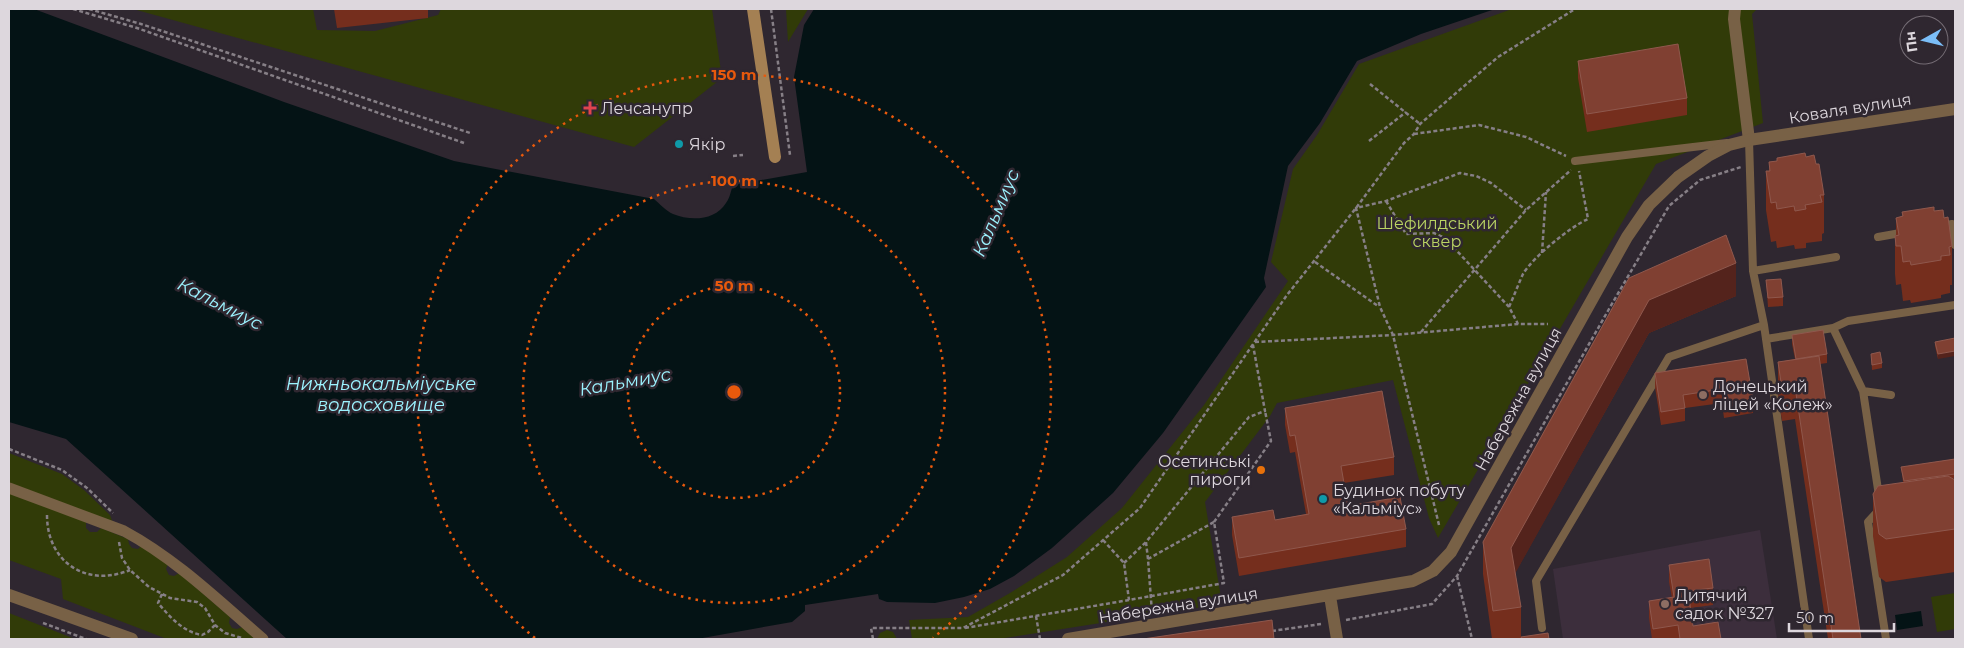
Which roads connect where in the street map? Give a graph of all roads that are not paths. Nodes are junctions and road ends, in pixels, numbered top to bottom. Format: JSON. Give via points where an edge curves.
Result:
{"nodes":[{"id":1,"x":753,"y":9,"type":"edge"},
{"id":2,"x":1735,"y":9,"type":"edge"},
{"id":3,"x":1955,"y":109,"type":"edge"},
{"id":4,"x":1749,"y":140,"type":"junction"},
{"id":5,"x":776,"y":157,"type":"dead end"},
{"id":6,"x":1576,"y":162,"type":"road end"},
{"id":7,"x":1933,"y":228,"type":"edge"},
{"id":8,"x":1915,"y":231,"type":"edge"},
{"id":9,"x":1878,"y":237,"type":"dead end"},
{"id":10,"x":1955,"y":245,"type":"edge"},
{"id":11,"x":1836,"y":257,"type":"dead end"},
{"id":12,"x":1753,"y":271,"type":"junction"},
{"id":13,"x":1955,"y":305,"type":"edge"},
{"id":14,"x":1764,"y":325,"type":"junction"},
{"id":15,"x":1833,"y":328,"type":"junction"},
{"id":16,"x":1766,"y":339,"type":"junction"},
{"id":17,"x":1863,"y":391,"type":"junction"},
{"id":18,"x":1891,"y":395,"type":"dead end"},
{"id":19,"x":9,"y":488,"type":"edge"},
{"id":20,"x":1888,"y":495,"type":"edge"},
{"id":21,"x":1879,"y":496,"type":"junction"},
{"id":22,"x":9,"y":595,"type":"edge"},
{"id":23,"x":1330,"y":596,"type":"junction"},
{"id":24,"x":1542,"y":628,"type":"dead end"},
{"id":25,"x":1087,"y":638,"type":"edge"},
{"id":26,"x":132,"y":639,"type":"edge"},
{"id":27,"x":263,"y":639,"type":"edge"},
{"id":28,"x":1068,"y":639,"type":"edge"},
{"id":29,"x":1337,"y":639,"type":"edge"},
{"id":30,"x":1809,"y":639,"type":"edge"},
{"id":31,"x":1886,"y":639,"type":"edge"}],
"edges":[{"from":1,"to":5,"type":"main road"},
{"from":2,"to":4,"type":"street"},
{"from":3,"to":4,"type":"street","name":"Коваля вулиця"},
{"from":4,"to":6,"type":"lane"},
{"from":4,"to":12,"type":"lane"},
{"from":4,"to":23,"type":"street","name":"Набережна вулиця","via":[[1729,145],[1708,156],[1678,177],[1649,205],[1622,246],[1451,552],[1433,571],[1413,581]]},
{"from":7,"to":10,"type":"lane","via":[[1952,224]]},
{"from":8,"to":9,"type":"lane"},
{"from":11,"to":12,"type":"lane"},
{"from":12,"to":14,"type":"lane"},
{"from":13,"to":15,"type":"lane","via":[[1848,322]]},
{"from":14,"to":16,"type":"lane"},
{"from":14,"to":24,"type":"lane","via":[[1669,357],[1536,580]]},
{"from":15,"to":16,"type":"lane"},
{"from":15,"to":17,"type":"lane"},
{"from":16,"to":30,"type":"lane"},
{"from":17,"to":18,"type":"lane"},
{"from":17,"to":21,"type":"lane"},
{"from":19,"to":27,"type":"street","via":[[122,530],[163,554]]},
{"from":20,"to":21,"type":"lane"},
{"from":21,"to":31,"type":"lane","via":[[1880,509],[1868,522]]},
{"from":22,"to":26,"type":"street"},
{"from":23,"to":25,"type":"street","name":"Набережна вулиця"},
{"from":23,"to":29,"type":"street"},
{"from":25,"to":28,"type":"street","name":"Набережна вулиця"}]}
